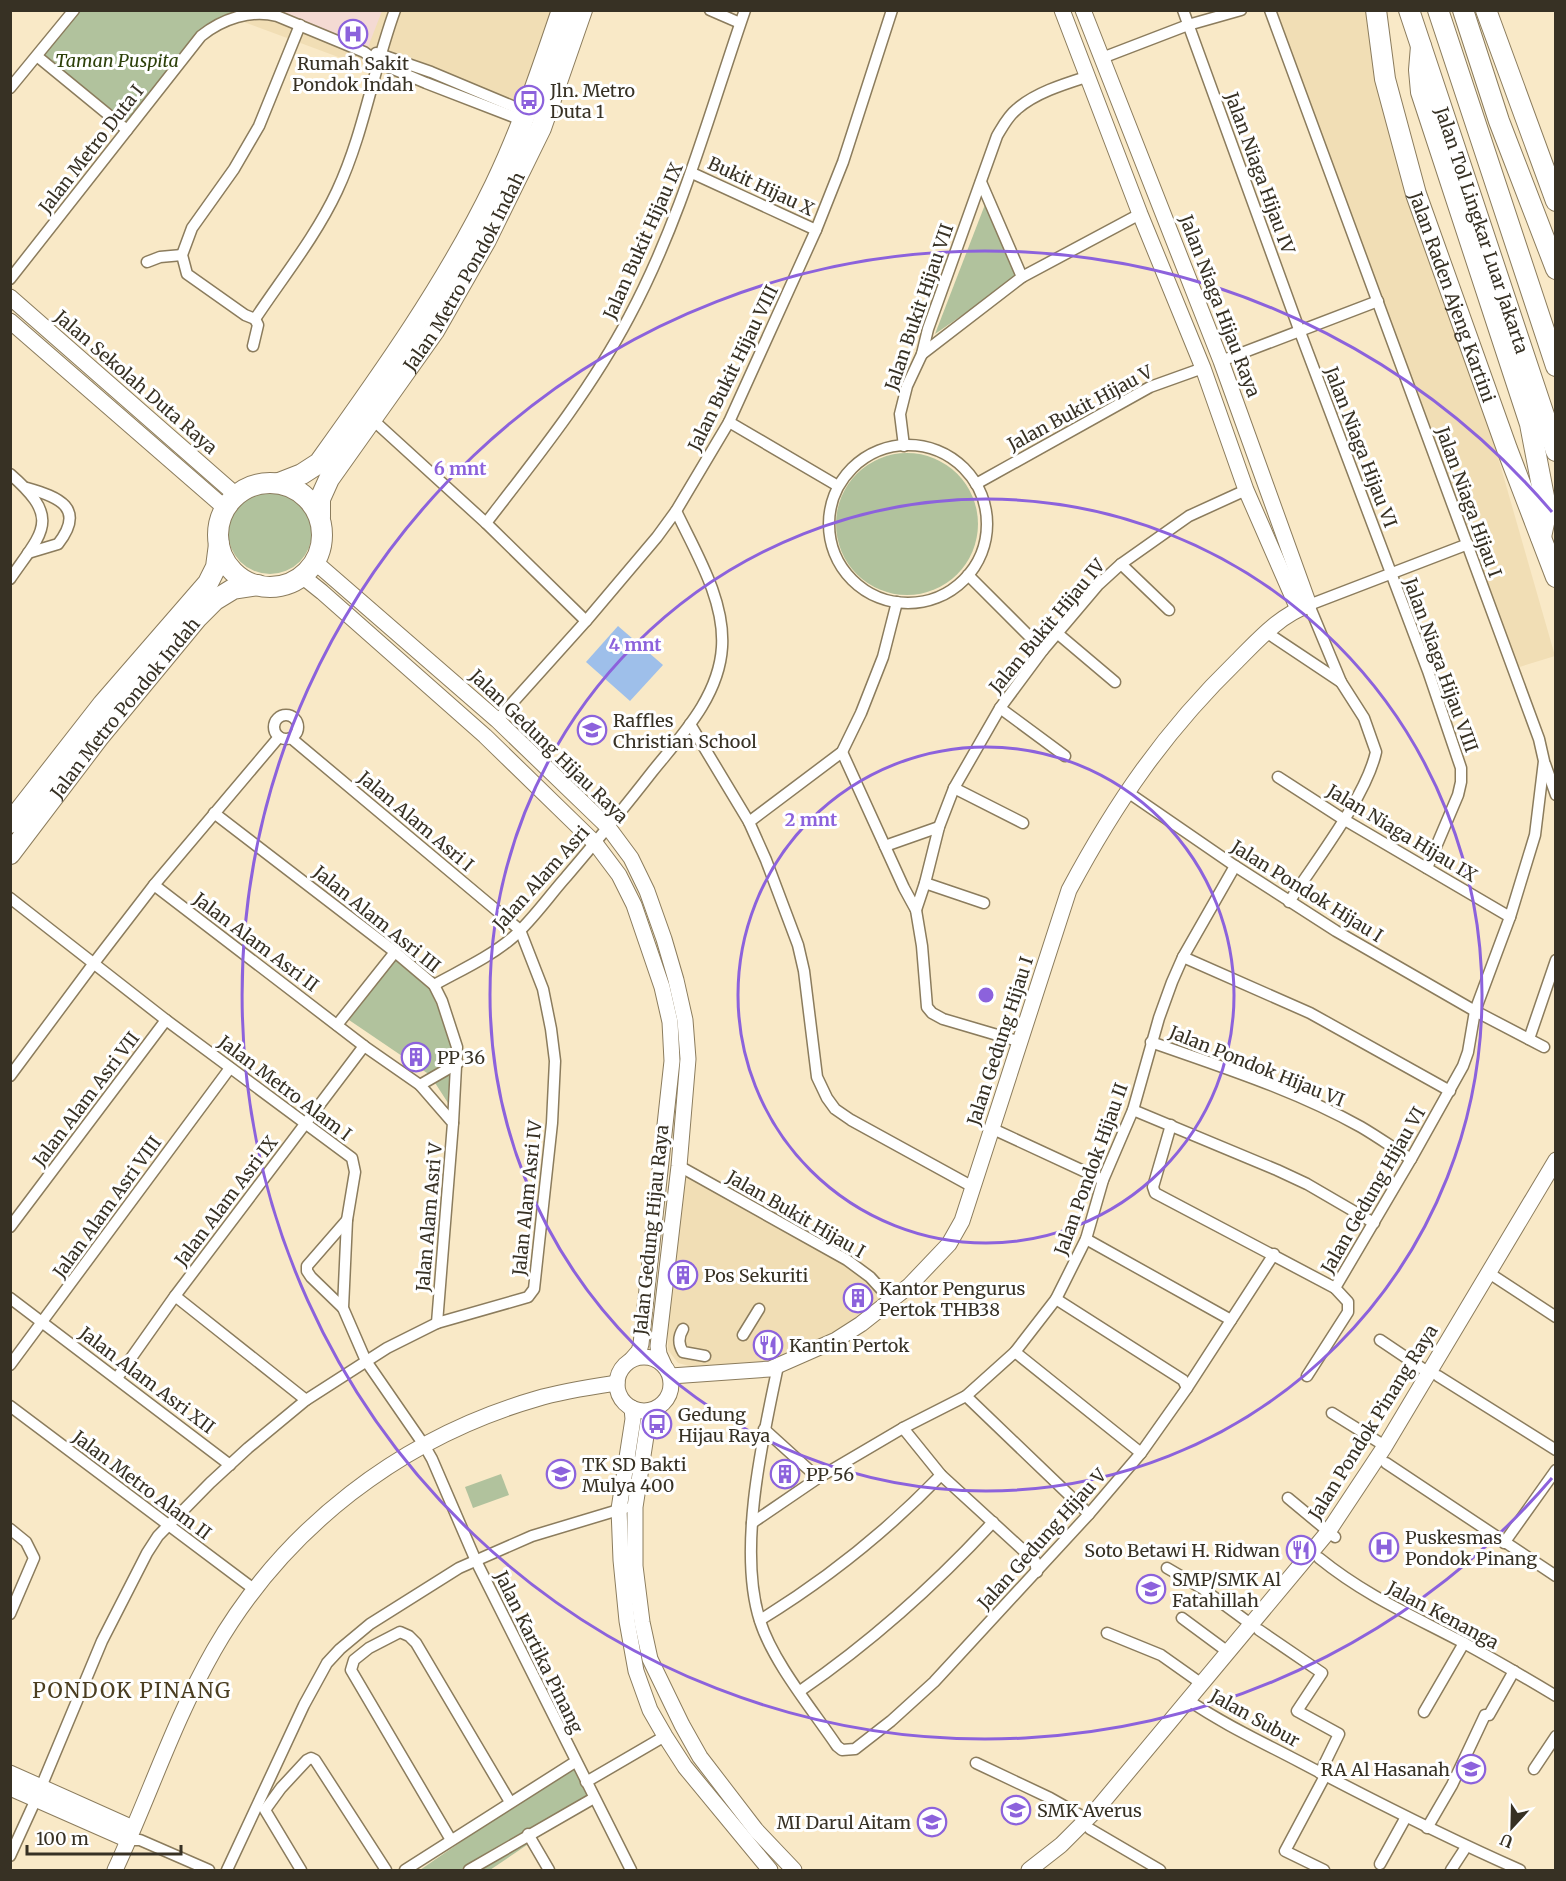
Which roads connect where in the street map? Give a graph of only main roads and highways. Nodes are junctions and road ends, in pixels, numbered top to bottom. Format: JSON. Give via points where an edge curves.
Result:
{"nodes":[{"id":1,"x":562,"y":10,"type":"edge"},
{"id":2,"x":582,"y":10,"type":"edge"},
{"id":3,"x":1062,"y":10,"type":"edge"},
{"id":4,"x":1083,"y":10,"type":"edge"},
{"id":5,"x":1376,"y":10,"type":"edge"},
{"id":6,"x":1409,"y":10,"type":"edge"},
{"id":7,"x":1438,"y":10,"type":"edge"},
{"id":8,"x":1463,"y":10,"type":"edge"},
{"id":9,"x":1486,"y":10,"type":"edge"},
{"id":10,"x":1421,"y":46,"type":"junction"},
{"id":11,"x":534,"y":120,"type":"junction"},
{"id":12,"x":1556,"y":201,"type":"edge"},
{"id":13,"x":1556,"y":268,"type":"edge"},
{"id":14,"x":10,"y":297,"type":"edge"},
{"id":15,"x":10,"y":321,"type":"edge"},
{"id":16,"x":1556,"y":366,"type":"edge"},
{"id":17,"x":1242,"y":420,"type":"junction"},
{"id":18,"x":1224,"y":426,"type":"junction"},
{"id":19,"x":1556,"y":451,"type":"edge"},
{"id":20,"x":214,"y":477,"type":"junction"},
{"id":21,"x":279,"y":483,"type":"junction"},
{"id":22,"x":203,"y":489,"type":"junction"},
{"id":23,"x":230,"y":502,"type":"junction"},
{"id":24,"x":320,"y":517,"type":"junction"},
{"id":25,"x":1541,"y":537,"type":"junction"},
{"id":26,"x":219,"y":544,"type":"junction"},
{"id":27,"x":309,"y":569,"type":"junction"},
{"id":28,"x":1556,"y":577,"type":"edge"},
{"id":29,"x":333,"y":578,"type":"junction"},
{"id":30,"x":258,"y":585,"type":"junction"},
{"id":31,"x":322,"y":592,"type":"junction"},
{"id":32,"x":1307,"y":611,"type":"junction"},
{"id":33,"x":10,"y":823,"type":"edge"},
{"id":34,"x":10,"y":854,"type":"edge"},
{"id":35,"x":1554,"y":1173,"type":"edge"},
{"id":36,"x":632,"y":1359,"type":"junction"},
{"id":37,"x":667,"y":1370,"type":"junction"},
{"id":38,"x":616,"y":1383,"type":"junction"},
{"id":39,"x":632,"y":1408,"type":"junction"},
{"id":40,"x":654,"y":1410,"type":"junction"},
{"id":41,"x":627,"y":1508,"type":"junction"},
{"id":42,"x":1255,"y":1627,"type":"junction"},
{"id":43,"x":1192,"y":1702,"type":"junction"},
{"id":44,"x":10,"y":1773,"type":"edge"},
{"id":45,"x":10,"y":1788,"type":"edge"},
{"id":46,"x":39,"y":1793,"type":"junction"},
{"id":47,"x":1086,"y":1827,"type":"junction"},
{"id":48,"x":756,"y":1830,"type":"junction"},
{"id":49,"x":134,"y":1836,"type":"junction"},
{"id":50,"x":745,"y":1841,"type":"junction"},
{"id":51,"x":764,"y":1869,"type":"edge"},
{"id":52,"x":115,"y":1870,"type":"edge"},
{"id":53,"x":794,"y":1870,"type":"edge"},
{"id":54,"x":1029,"y":1870,"type":"edge"},
{"id":55,"x":1045,"y":1870,"type":"edge"}],
"edges":[{"from":1,"to":11,"type":"highway","name":"Jalan Metro Pondok Indah"},
{"from":2,"to":11,"type":"highway","name":"Jalan Metro Pondok Indah"},
{"from":3,"to":18,"type":"main road"},
{"from":4,"to":17,"type":"main road","name":"Jalan Niaga Hijau Raya"},
{"from":5,"to":25,"type":"highway","name":"Jalan Raden Ajeng Kartini","via":[[1385,79],[1416,194]]},
{"from":6,"to":10,"type":"highway","name":"Jalan Tol Lingkar Luar Jakarta"},
{"from":7,"to":16,"type":"highway","name":"Jalan Tol Lingkar Luar Jakarta"},
{"from":8,"to":13,"type":"highway","via":[[1499,121]]},
{"from":9,"to":12,"type":"highway"},
{"from":10,"to":19,"type":"highway","name":"Jalan Tol Lingkar Luar Jakarta"},
{"from":10,"to":25,"type":"highway","via":[[1421,92],[1530,424],[1545,502]]},
{"from":11,"to":21,"type":"highway","name":"Jalan Metro Pondok Indah","via":[[402,346],[319,463]]},
{"from":11,"to":24,"type":"highway","name":"Jalan Metro Pondok Indah","via":[[499,217],[434,331],[329,479],[320,499]]},
{"from":14,"to":20,"type":"main road","name":"Jalan Sekolah Duta Raya"},
{"from":15,"to":22,"type":"main road","name":"Jalan Sekolah Duta Raya"},
{"from":17,"to":18,"type":"main road"},
{"from":17,"to":32,"type":"main road","name":"Jalan Niaga Hijau Raya"},
{"from":18,"to":32,"type":"main road","via":[[1276,560]]},
{"from":20,"to":22,"type":"main road"},
{"from":20,"to":23,"type":"main road","name":"Jalan Sekolah Duta Raya"},
{"from":21,"to":23,"type":"highway","via":[[251,486]]},
{"from":21,"to":24,"type":"highway","via":[[301,492]]},
{"from":22,"to":23,"type":"main road","name":"Jalan Sekolah Duta Raya"},
{"from":23,"to":26,"type":"highway","via":[[219,526]]},
{"from":24,"to":27,"type":"highway","via":[[323,540]]},
{"from":25,"to":28,"type":"highway","name":"Jalan Raden Ajeng Kartini"},
{"from":26,"to":30,"type":"highway","via":[[232,570]]},
{"from":26,"to":33,"type":"highway","name":"Jalan Metro Pondok Indah","via":[[216,567],[208,582],[103,704]]},
{"from":27,"to":29,"type":"main road","name":"Jalan Gedung Hijau Raya"},
{"from":27,"to":30,"type":"highway","via":[[294,581],[276,587]]},
{"from":27,"to":31,"type":"main road","name":"Jalan Gedung Hijau Raya"},
{"from":29,"to":31,"type":"main road","via":[[326,581]]},
{"from":29,"to":37,"type":"main road","name":"Jalan Gedung Hijau Raya","via":[[497,720],[608,827],[631,858],[646,891],[664,939],[685,1020],[688,1059],[658,1346]]},
{"from":30,"to":34,"type":"highway","name":"Jalan Metro Pondok Indah","via":[[233,589],[197,618],[98,738]]},
{"from":31,"to":36,"type":"main road","name":"Jalan Gedung Hijau Raya","via":[[485,736],[595,843],[619,875],[634,905],[662,987],[670,1022],[672,1060],[643,1332],[639,1351]]},
{"from":32,"to":37,"type":"main road","name":"Jalan Gedung Hijau I","via":[[1266,632],[1217,680],[1173,728],[1105,824],[1069,890],[962,1221],[949,1244],[909,1286],[861,1324],[778,1366]]},
{"from":35,"to":42,"type":"main road","name":"Jalan Pondok Pinang Raya","via":[[1332,1535]]},
{"from":36,"to":37,"type":"main road","via":[[657,1359]]},
{"from":36,"to":38,"type":"main road","via":[[621,1369]]},
{"from":37,"to":40,"type":"main road","via":[[672,1384],[667,1400]]},
{"from":38,"to":39,"type":"main road","via":[[620,1398]]},
{"from":38,"to":49,"type":"main road","via":[[513,1406],[424,1445],[370,1478],[299,1538],[255,1590],[208,1662],[159,1766]]},
{"from":39,"to":40,"type":"main road"},
{"from":39,"to":41,"type":"main road"},
{"from":40,"to":41,"type":"main road"},
{"from":41,"to":48,"type":"main road","via":[[650,1659],[700,1756]]},
{"from":41,"to":50,"type":"main road","via":[[621,1560],[636,1671],[650,1710],[665,1736]]},
{"from":42,"to":43,"type":"main road","name":"Jalan Pondok Pinang Raya"},
{"from":42,"to":43,"type":"main road","name":"Jalan Pondok Pinang Raya","via":[[1228,1652]]},
{"from":43,"to":47,"type":"main road","name":"Jalan Pondok Pinang Raya"},
{"from":44,"to":46,"type":"main road"},
{"from":45,"to":46,"type":"main road"},
{"from":46,"to":49,"type":"main road"},
{"from":47,"to":54,"type":"main road","name":"Jalan Pondok Pinang Raya"},
{"from":47,"to":55,"type":"main road","name":"Jalan Pondok Pinang Raya"},
{"from":48,"to":50,"type":"main road"},
{"from":48,"to":53,"type":"main road"},
{"from":49,"to":52,"type":"main road"},
{"from":50,"to":51,"type":"main road"}]}
